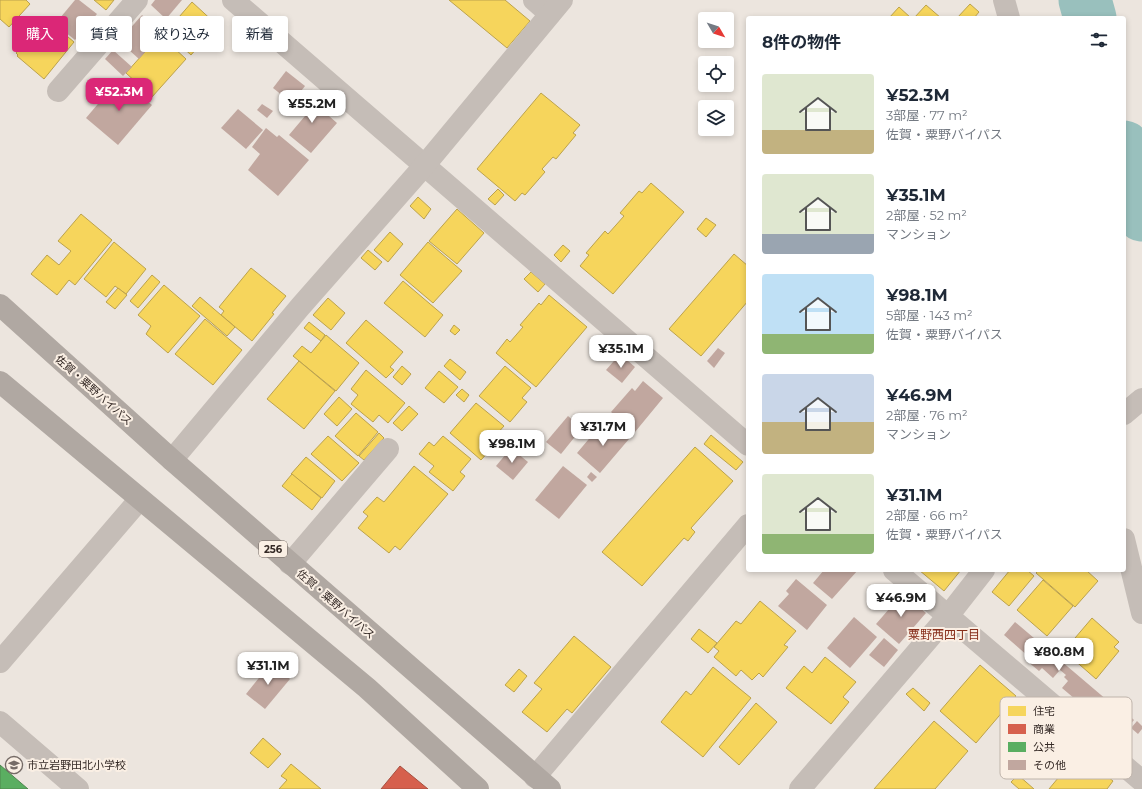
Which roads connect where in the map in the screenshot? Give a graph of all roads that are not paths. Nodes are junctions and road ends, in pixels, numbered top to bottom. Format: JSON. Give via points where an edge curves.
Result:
{"nodes":[{"id":1,"x":137,"y":0,"type":"edge"},
{"id":2,"x":233,"y":0,"type":"edge"},
{"id":3,"x":534,"y":0,"type":"edge"},
{"id":4,"x":1004,"y":0,"type":"edge"},
{"id":5,"x":556,"y":7,"type":"edge"},
{"id":6,"x":1008,"y":16,"type":"edge"},
{"id":7,"x":58,"y":91,"type":"dead end"},
{"id":8,"x":424,"y":166,"type":"junction"},
{"id":9,"x":0,"y":305,"type":"edge"},
{"id":10,"x":0,"y":382,"type":"edge"},
{"id":11,"x":1142,"y":399,"type":"edge"},
{"id":12,"x":1126,"y":412,"type":"edge"},
{"id":13,"x":746,"y":443,"type":"edge"},
{"id":14,"x":388,"y":450,"type":"dead end"},
{"id":15,"x":172,"y":460,"type":"junction"},
{"id":16,"x":140,"y":499,"type":"junction"},
{"id":17,"x":746,"y":528,"type":"edge"},
{"id":18,"x":1126,"y":547,"type":"edge"},
{"id":19,"x":290,"y":564,"type":"junction"},
{"id":20,"x":896,"y":572,"type":"edge"},
{"id":21,"x":982,"y":572,"type":"edge"},
{"id":22,"x":1142,"y":613,"type":"edge"},
{"id":23,"x":948,"y":616,"type":"junction"},
{"id":24,"x":0,"y":662,"type":"edge"},
{"id":25,"x":1044,"y":697,"type":"edge"},
{"id":26,"x":0,"y":722,"type":"edge"},
{"id":27,"x":1132,"y":772,"type":"edge"},
{"id":28,"x":1142,"y":780,"type":"edge"},
{"id":29,"x":542,"y":783,"type":"edge"},
{"id":30,"x":78,"y":789,"type":"edge"},
{"id":31,"x":478,"y":789,"type":"edge"},
{"id":32,"x":800,"y":789,"type":"edge"}],
"edges":[{"from":1,"to":7,"type":"street"},
{"from":2,"to":8,"type":"street"},
{"from":3,"to":5,"type":"street"},
{"from":4,"to":6,"type":"street"},
{"from":5,"to":8,"type":"street"},
{"from":8,"to":13,"type":"street"},
{"from":8,"to":15,"type":"street","via":[[300,307]]},
{"from":9,"to":15,"type":"highway","name":"佐賀・粟野バイパス","number":"256"},
{"from":10,"to":16,"type":"highway"},
{"from":11,"to":12,"type":"street"},
{"from":14,"to":19,"type":"street"},
{"from":15,"to":19,"type":"highway","name":"佐賀・粟野バイパス","number":"256"},
{"from":16,"to":24,"type":"street"},
{"from":16,"to":31,"type":"highway","via":[[367,688]]},
{"from":17,"to":29,"type":"street"},
{"from":18,"to":22,"type":"street"},
{"from":19,"to":29,"type":"highway","name":"佐賀・粟野バイパス","number":"256"},
{"from":20,"to":23,"type":"street"},
{"from":21,"to":23,"type":"street"},
{"from":23,"to":25,"type":"street"},
{"from":23,"to":32,"type":"street"},
{"from":26,"to":30,"type":"street"},
{"from":27,"to":28,"type":"street"}]}
